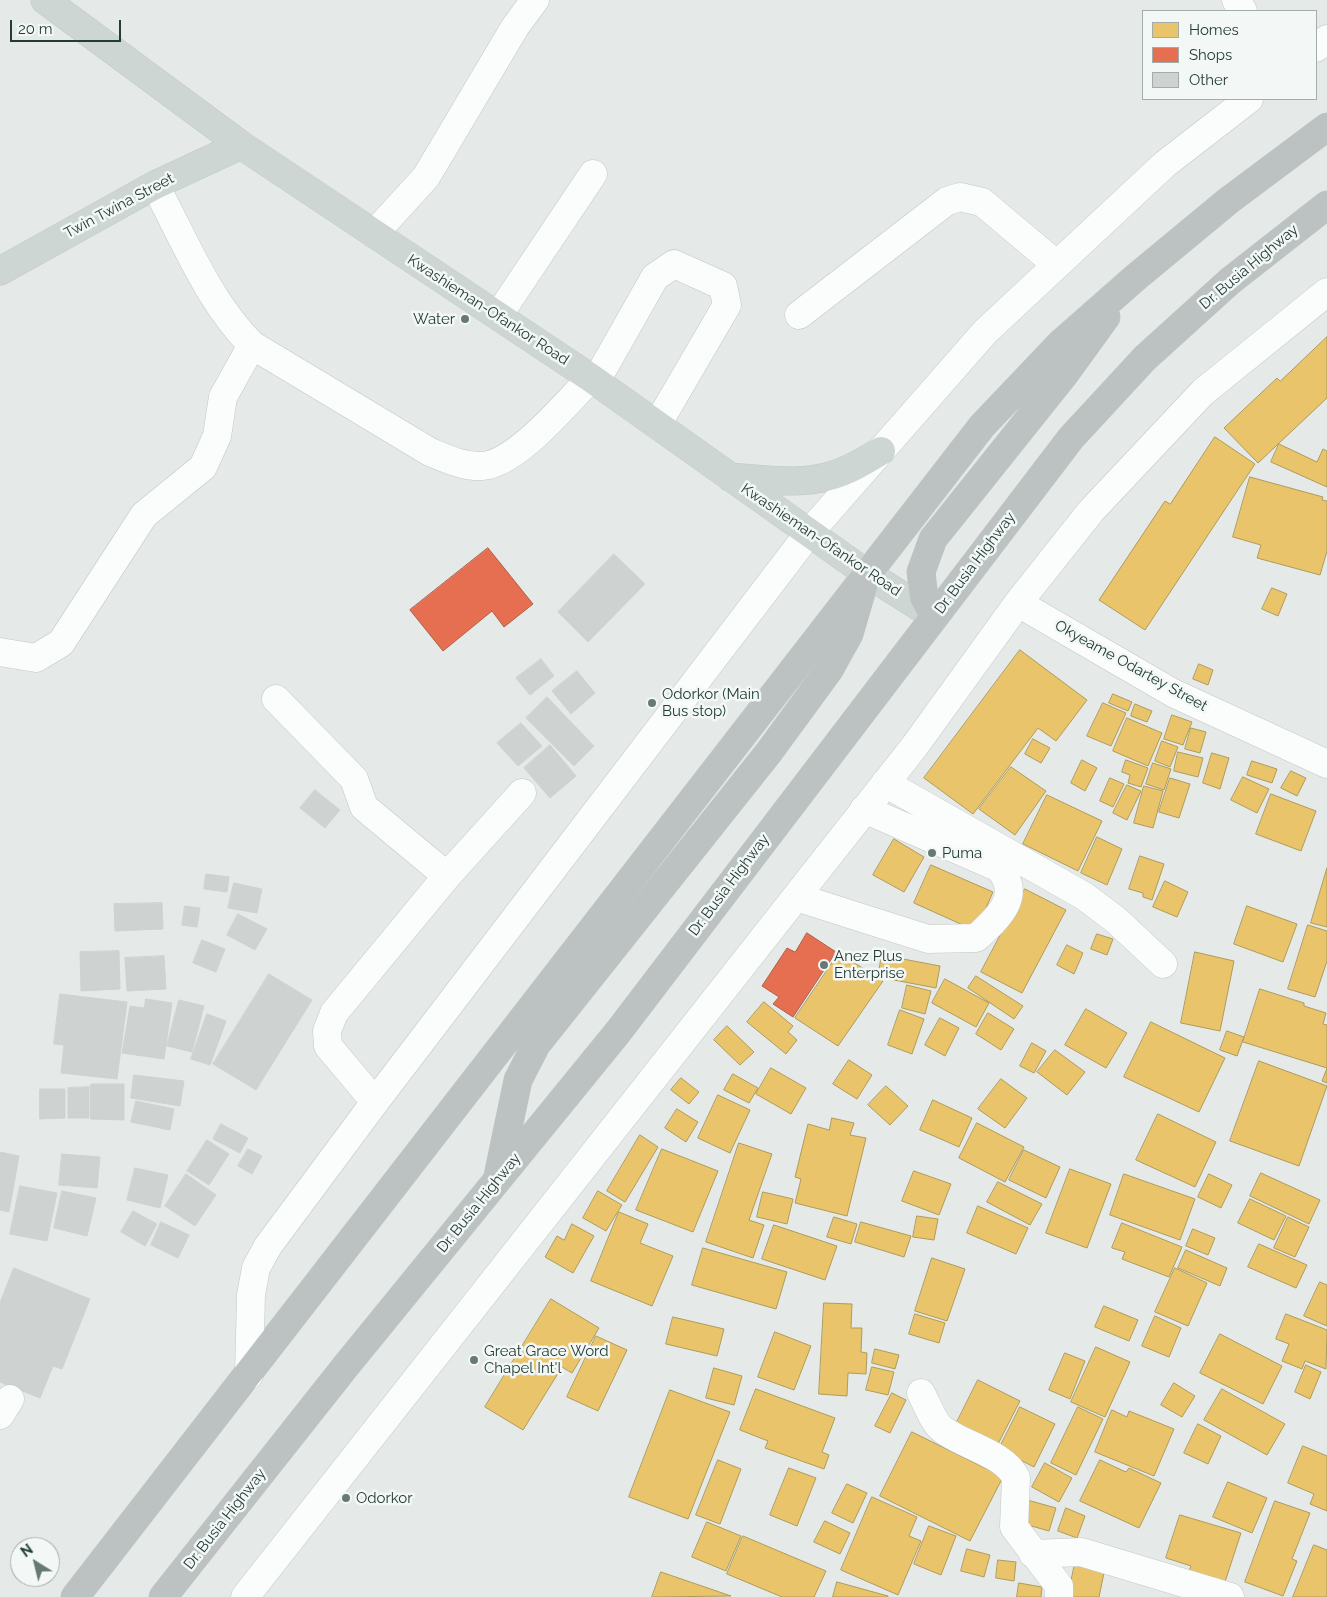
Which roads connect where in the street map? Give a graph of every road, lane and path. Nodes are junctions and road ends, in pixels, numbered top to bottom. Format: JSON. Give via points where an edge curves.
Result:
{"nodes":[{"id":1,"x":44,"y":0,"type":"edge"},
{"id":2,"x":535,"y":0,"type":"edge"},
{"id":3,"x":1327,"y":39,"type":"edge"},
{"id":4,"x":1317,"y":47,"type":"edge"},
{"id":5,"x":1248,"y":100,"type":"edge"},
{"id":6,"x":1327,"y":128,"type":"edge"},
{"id":7,"x":241,"y":146,"type":"junction"},
{"id":8,"x":592,"y":174,"type":"dead end"},
{"id":9,"x":155,"y":185,"type":"junction"},
{"id":10,"x":1327,"y":205,"type":"edge"},
{"id":11,"x":374,"y":234,"type":"junction"},
{"id":12,"x":1057,"y":265,"type":"junction"},
{"id":13,"x":0,"y":271,"type":"edge"},
{"id":14,"x":1135,"y":278,"type":"junction"},
{"id":15,"x":1327,"y":292,"type":"edge"},
{"id":16,"x":799,"y":315,"type":"dead end"},
{"id":17,"x":498,"y":316,"type":"junction"},
{"id":18,"x":252,"y":345,"type":"junction"},
{"id":19,"x":593,"y":380,"type":"junction"},
{"id":20,"x":657,"y":425,"type":"junction"},
{"id":21,"x":881,"y":451,"type":"junction"},
{"id":22,"x":730,"y":477,"type":"junction"},
{"id":23,"x":809,"y":533,"type":"junction"},
{"id":24,"x":866,"y":573,"type":"junction"},
{"id":25,"x":1018,"y":603,"type":"junction"},
{"id":26,"x":934,"y":616,"type":"junction"},
{"id":27,"x":0,"y":652,"type":"edge"},
{"id":28,"x":276,"y":699,"type":"dead end"},
{"id":29,"x":1327,"y":764,"type":"edge"},
{"id":30,"x":886,"y":782,"type":"junction"},
{"id":31,"x":522,"y":793,"type":"dead end"},
{"id":32,"x":864,"y":809,"type":"junction"},
{"id":33,"x":447,"y":876,"type":"junction"},
{"id":34,"x":796,"y":897,"type":"junction"},
{"id":35,"x":1163,"y":964,"type":"dead end"},
{"id":36,"x":375,"y":1102,"type":"junction"},
{"id":37,"x":497,"y":1182,"type":"junction"},
{"id":38,"x":249,"y":1375,"type":"junction"},
{"id":39,"x":921,"y":1393,"type":"dead end"},
{"id":40,"x":1033,"y":1554,"type":"junction"},
{"id":41,"x":249,"y":1595,"type":"edge"},
{"id":42,"x":75,"y":1597,"type":"edge"},
{"id":43,"x":163,"y":1597,"type":"edge"},
{"id":44,"x":1059,"y":1597,"type":"edge"},
{"id":45,"x":1230,"y":1597,"type":"edge"}],
"edges":[{"from":1,"to":7,"type":"main road","name":"Kwashieman-Ofankor Road"},
{"from":2,"to":11,"type":"street","via":[[426,177]]},
{"from":3,"to":4,"type":"street"},
{"from":5,"to":12,"type":"street","via":[[1165,164]]},
{"from":6,"to":14,"type":"highway","via":[[1228,201]]},
{"from":7,"to":9,"type":"main road","name":"Twin Twina Street"},
{"from":7,"to":11,"type":"main road","name":"Kwashieman-Ofankor Road"},
{"from":8,"to":17,"type":"street"},
{"from":9,"to":13,"type":"main road","name":"Twin Twina Street"},
{"from":9,"to":18,"type":"street","via":[[218,305]]},
{"from":10,"to":26,"type":"highway","name":"Dr. Busia Highway","via":[[1230,280],[1145,358],[1071,438]]},
{"from":11,"to":17,"type":"main road","name":"Kwashieman-Ofankor Road"},
{"from":12,"to":16,"type":"street","via":[[982,202],[960,197],[947,201]]},
{"from":12,"to":21,"type":"street","via":[[985,332]]},
{"from":14,"to":24,"type":"highway","via":[[1060,344],[982,426]]},
{"from":14,"to":26,"type":"highway","via":[[1064,376],[934,540],[921,572],[924,596]]},
{"from":15,"to":25,"type":"street","via":[[1203,392],[1091,512]]},
{"from":17,"to":19,"type":"main road","name":"Kwashieman-Ofankor Road"},
{"from":18,"to":19,"type":"street","via":[[430,452],[460,464],[483,466],[508,457]]},
{"from":18,"to":27,"type":"street","via":[[223,397],[217,436],[203,467],[144,515],[62,643],[36,658]]},
{"from":19,"to":20,"type":"main road","name":"Kwashieman-Ofankor Road"},
{"from":19,"to":20,"type":"street","via":[[655,277],[663,270],[674,264],[723,286],[727,305]]},
{"from":20,"to":22,"type":"main road","name":"Kwashieman-Ofankor Road"},
{"from":21,"to":22,"type":"main road","via":[[832,476],[800,482]]},
{"from":21,"to":23,"type":"street"},
{"from":22,"to":23,"type":"main road","name":"Kwashieman-Ofankor Road"},
{"from":23,"to":24,"type":"main road","name":"Kwashieman-Ofankor Road"},
{"from":23,"to":36,"type":"street"},
{"from":24,"to":26,"type":"main road","name":"Kwashieman-Ofankor Road"},
{"from":24,"to":37,"type":"highway","via":[[849,634],[829,670],[769,752],[536,1046],[518,1080]]},
{"from":24,"to":38,"type":"highway"},
{"from":25,"to":29,"type":"street","name":"Okyeame Odartey Street","via":[[1173,693]]},
{"from":25,"to":30,"type":"street"},
{"from":26,"to":37,"type":"highway","name":"Dr. Busia Highway","via":[[618,1032]]},
{"from":28,"to":33,"type":"street","via":[[354,779],[364,807]]},
{"from":30,"to":32,"type":"street"},
{"from":30,"to":35,"type":"street","via":[[1084,896],[1116,920]]},
{"from":31,"to":33,"type":"street"},
{"from":32,"to":34,"type":"street"},
{"from":32,"to":34,"type":"street","via":[[999,868],[1008,878],[1010,892],[996,919],[976,938],[928,939]]},
{"from":33,"to":36,"type":"street","via":[[334,1013],[326,1030],[328,1046]]},
{"from":34,"to":41,"type":"street"},
{"from":36,"to":38,"type":"street","via":[[268,1246],[256,1268],[250,1295]]},
{"from":37,"to":43,"type":"highway","name":"Dr. Busia Highway"},
{"from":38,"to":42,"type":"highway"},
{"from":39,"to":40,"type":"street","via":[[940,1428],[1013,1471],[1016,1478],[1014,1527]]},
{"from":40,"to":44,"type":"street","via":[[1059,1586]]},
{"from":40,"to":45,"type":"street","via":[[1081,1552]]}]}
